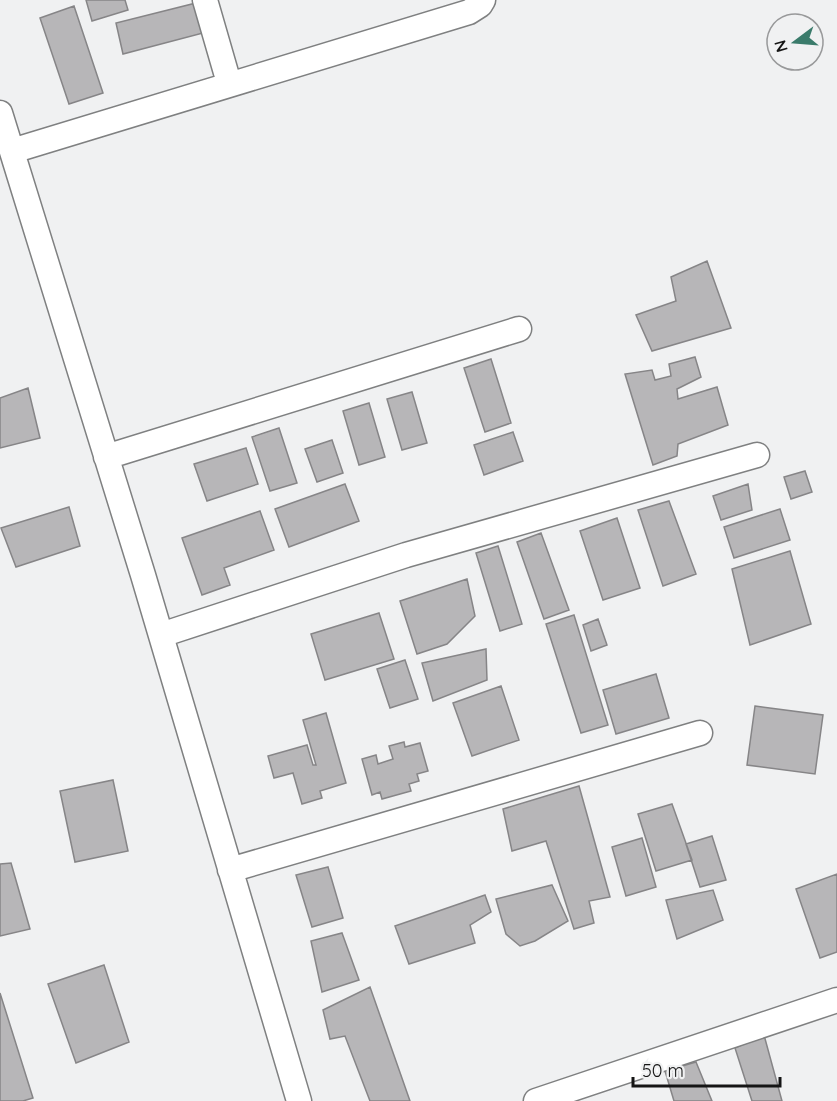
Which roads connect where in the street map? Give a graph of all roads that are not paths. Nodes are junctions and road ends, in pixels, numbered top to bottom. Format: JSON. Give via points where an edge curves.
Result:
{"nodes":[{"id":1,"x":204,"y":0,"type":"edge"},
{"id":2,"x":483,"y":0,"type":"edge"},
{"id":3,"x":229,"y":83,"type":"junction"},
{"id":4,"x":0,"y":113,"type":"edge"},
{"id":5,"x":12,"y":152,"type":"junction"},
{"id":6,"x":519,"y":329,"type":"dead end"},
{"id":7,"x":757,"y":455,"type":"dead end"},
{"id":8,"x":106,"y":457,"type":"junction"},
{"id":9,"x":161,"y":635,"type":"junction"},
{"id":10,"x":700,"y":733,"type":"dead end"},
{"id":11,"x":230,"y":870,"type":"junction"},
{"id":12,"x":837,"y":1000,"type":"edge"},
{"id":13,"x":299,"y":1101,"type":"edge"},
{"id":14,"x":536,"y":1101,"type":"edge"}],
"edges":[{"from":1,"to":3,"type":"street"},
{"from":2,"to":3,"type":"street","via":[[469,12]]},
{"from":3,"to":5,"type":"street"},
{"from":4,"to":5,"type":"street"},
{"from":5,"to":8,"type":"street"},
{"from":6,"to":8,"type":"street"},
{"from":7,"to":9,"type":"street","via":[[406,555]]},
{"from":8,"to":9,"type":"street"},
{"from":9,"to":11,"type":"street"},
{"from":10,"to":11,"type":"street"},
{"from":11,"to":13,"type":"street"},
{"from":12,"to":14,"type":"street"}]}
